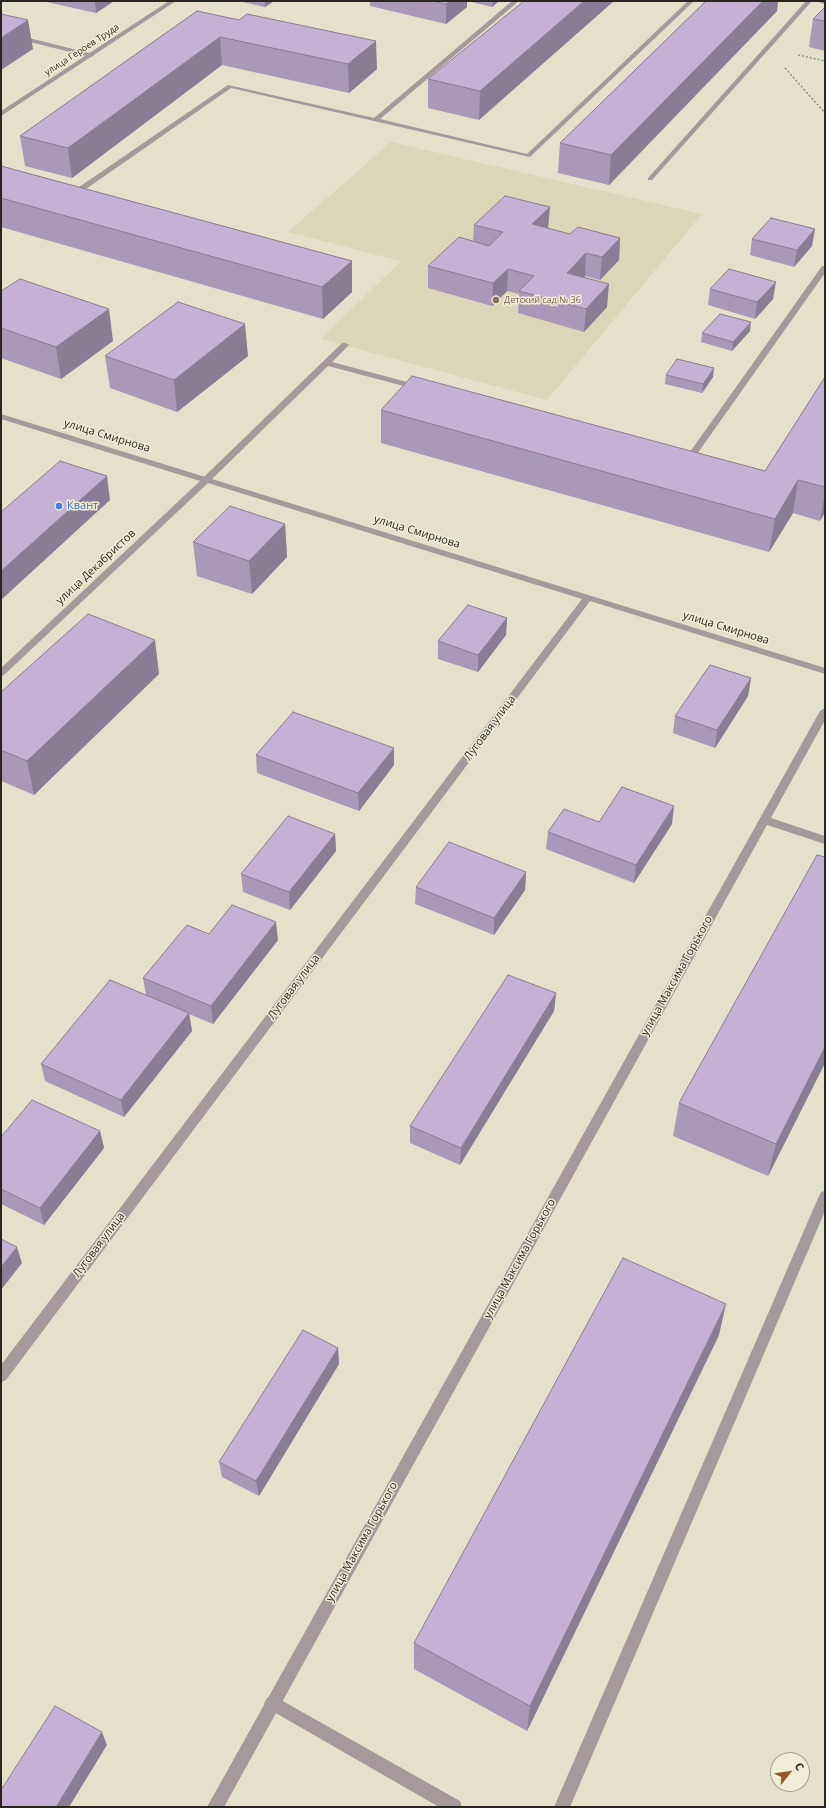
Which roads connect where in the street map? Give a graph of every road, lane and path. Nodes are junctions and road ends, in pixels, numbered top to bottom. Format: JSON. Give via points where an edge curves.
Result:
{"nodes":[{"id":1,"x":174,"y":1,"type":"edge"},
{"id":2,"x":516,"y":1,"type":"edge"},
{"id":3,"x":691,"y":1,"type":"edge"},
{"id":4,"x":809,"y":1,"type":"edge"},
{"id":5,"x":820,"y":1,"type":"edge"},
{"id":6,"x":825,"y":2,"type":"edge"},
{"id":7,"x":1,"y":33,"type":"edge"},
{"id":8,"x":767,"y":48,"type":"junction"},
{"id":9,"x":91,"y":55,"type":"junction"},
{"id":10,"x":825,"y":60,"type":"edge"},
{"id":11,"x":825,"y":113,"type":"edge"},
{"id":12,"x":1,"y":114,"type":"edge"},
{"id":13,"x":375,"y":120,"type":"junction"},
{"id":14,"x":650,"y":179,"type":"dead end"},
{"id":15,"x":73,"y":201,"type":"edge"},
{"id":16,"x":825,"y":268,"type":"edge"},
{"id":17,"x":345,"y":345,"type":"dead end"},
{"id":18,"x":327,"y":363,"type":"junction"},
{"id":19,"x":426,"y":390,"type":"edge"},
{"id":20,"x":1,"y":416,"type":"edge"},
{"id":21,"x":672,"y":458,"type":"edge"},
{"id":22,"x":207,"y":479,"type":"junction"},
{"id":23,"x":588,"y":597,"type":"junction"},
{"id":24,"x":825,"y":671,"type":"edge"},
{"id":25,"x":1,"y":673,"type":"edge"},
{"id":26,"x":825,"y":711,"type":"edge"},
{"id":27,"x":765,"y":820,"type":"junction"},
{"id":28,"x":825,"y":840,"type":"edge"},
{"id":29,"x":825,"y":1196,"type":"edge"},
{"id":30,"x":1,"y":1376,"type":"edge"},
{"id":31,"x":272,"y":1703,"type":"junction"},
{"id":32,"x":215,"y":1807,"type":"edge"},
{"id":33,"x":454,"y":1807,"type":"edge"},
{"id":34,"x":562,"y":1807,"type":"edge"}],
"edges":[{"from":1,"to":9,"type":"street","name":"улица Героев Труда"},
{"from":2,"to":13,"type":"street"},
{"from":3,"to":13,"type":"street","via":[[528,156]]},
{"from":4,"to":8,"type":"street"},
{"from":5,"to":6,"type":"street"},
{"from":7,"to":9,"type":"street"},
{"from":8,"to":10,"type":"path"},
{"from":8,"to":11,"type":"path"},
{"from":8,"to":14,"type":"street"},
{"from":9,"to":12,"type":"street","name":"улица Героев Труда"},
{"from":13,"to":15,"type":"street","via":[[230,86],[65,199]]},
{"from":16,"to":21,"type":"street","via":[[687,462]]},
{"from":17,"to":18,"type":"street","name":"улица Декабристов"},
{"from":18,"to":19,"type":"street"},
{"from":18,"to":22,"type":"street","name":"улица Декабристов"},
{"from":20,"to":22,"type":"street","name":"улица Смирнова"},
{"from":22,"to":23,"type":"street","name":"улица Смирнова"},
{"from":22,"to":25,"type":"street","name":"улица Декабристов"},
{"from":23,"to":24,"type":"street","name":"улица Смирнова"},
{"from":23,"to":30,"type":"street","name":"Луговая улица"},
{"from":26,"to":27,"type":"street","name":"улица Максима Горького"},
{"from":27,"to":28,"type":"street"},
{"from":27,"to":31,"type":"street","name":"улица Максима Горького"},
{"from":29,"to":34,"type":"street"},
{"from":31,"to":32,"type":"street","name":"улица Максима Горького"},
{"from":31,"to":33,"type":"street"}]}
